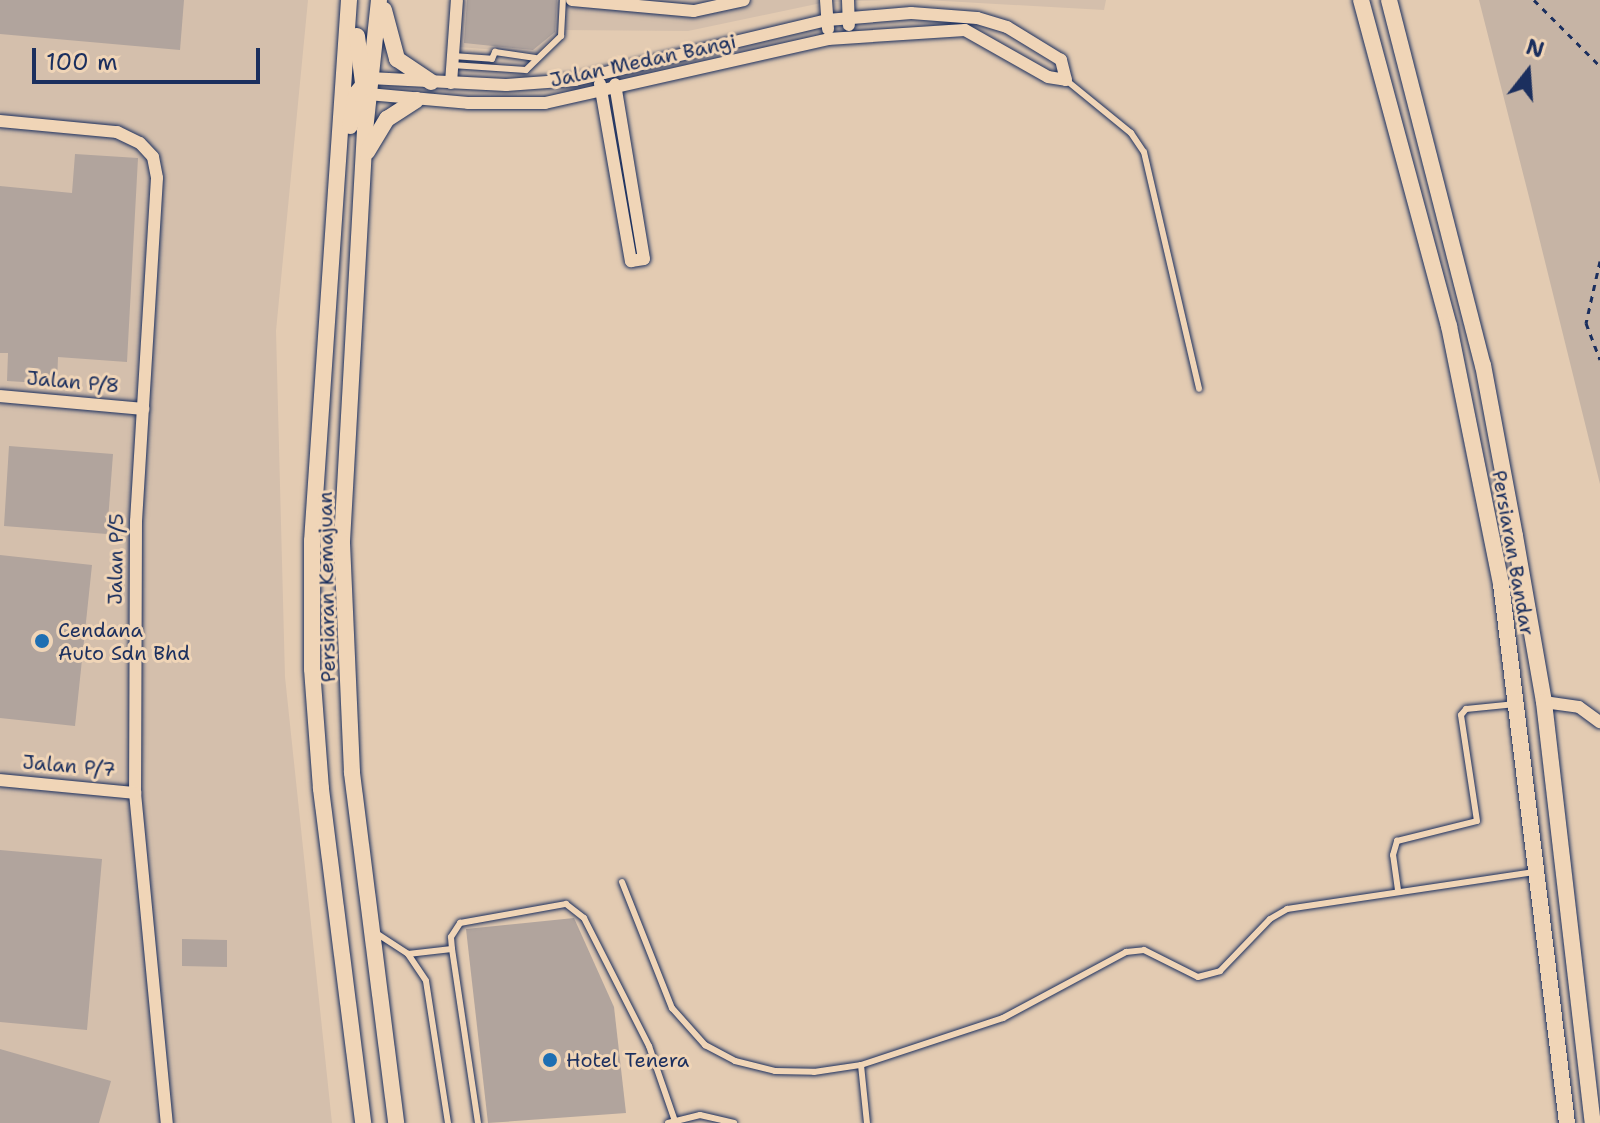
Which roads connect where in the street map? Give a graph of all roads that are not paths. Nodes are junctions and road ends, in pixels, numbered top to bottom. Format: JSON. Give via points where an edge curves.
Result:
{"nodes":[{"id":1,"x":349,"y":0,"type":"edge"},
{"id":2,"x":360,"y":0,"type":"edge"},
{"id":3,"x":380,"y":0,"type":"edge"},
{"id":4,"x":457,"y":0,"type":"edge"},
{"id":5,"x":563,"y":0,"type":"edge"},
{"id":6,"x":572,"y":0,"type":"edge"},
{"id":7,"x":744,"y":0,"type":"edge"},
{"id":8,"x":826,"y":0,"type":"edge"},
{"id":9,"x":848,"y":0,"type":"edge"},
{"id":10,"x":1361,"y":0,"type":"edge"},
{"id":11,"x":1389,"y":0,"type":"edge"},
{"id":12,"x":695,"y":6,"type":"edge"},
{"id":13,"x":849,"y":17,"type":"junction"},
{"id":14,"x":827,"y":20,"type":"junction"},
{"id":15,"x":849,"y":35,"type":"junction"},
{"id":16,"x":828,"y":39,"type":"junction"},
{"id":17,"x":536,"y":58,"type":"junction"},
{"id":18,"x":492,"y":59,"type":"junction"},
{"id":19,"x":452,"y":61,"type":"junction"},
{"id":20,"x":487,"y":68,"type":"junction"},
{"id":21,"x":614,"y":74,"type":"junction"},
{"id":22,"x":599,"y":77,"type":"junction"},
{"id":23,"x":1066,"y":80,"type":"junction"},
{"id":24,"x":431,"y":82,"type":"junction"},
{"id":25,"x":451,"y":83,"type":"junction"},
{"id":26,"x":483,"y":84,"type":"junction"},
{"id":27,"x":366,"y":85,"type":"junction"},
{"id":28,"x":616,"y":89,"type":"junction"},
{"id":29,"x":601,"y":92,"type":"junction"},
{"id":30,"x":416,"y":100,"type":"junction"},
{"id":31,"x":0,"y":121,"type":"edge"},
{"id":32,"x":362,"y":168,"type":"junction"},
{"id":33,"x":331,"y":258,"type":"junction"},
{"id":34,"x":1199,"y":389,"type":"dead end"},
{"id":35,"x":0,"y":396,"type":"edge"},
{"id":36,"x":143,"y":409,"type":"junction"},
{"id":37,"x":1544,"y":702,"type":"junction"},
{"id":38,"x":1517,"y":704,"type":"junction"},
{"id":39,"x":1600,"y":722,"type":"edge"},
{"id":40,"x":0,"y":780,"type":"edge"},
{"id":41,"x":135,"y":793,"type":"junction"},
{"id":42,"x":1534,"y":872,"type":"junction"},
{"id":43,"x":622,"y":882,"type":"dead end"},
{"id":44,"x":1398,"y":890,"type":"junction"},
{"id":45,"x":373,"y":931,"type":"junction"},
{"id":46,"x":452,"y":949,"type":"junction"},
{"id":47,"x":408,"y":954,"type":"junction"},
{"id":48,"x":861,"y":1065,"type":"junction"},
{"id":49,"x":672,"y":1122,"type":"edge"},
{"id":50,"x":167,"y":1123,"type":"edge"},
{"id":51,"x":363,"y":1123,"type":"edge"},
{"id":52,"x":396,"y":1123,"type":"edge"},
{"id":53,"x":448,"y":1123,"type":"edge"},
{"id":54,"x":478,"y":1123,"type":"edge"},
{"id":55,"x":734,"y":1123,"type":"edge"},
{"id":56,"x":867,"y":1123,"type":"edge"},
{"id":57,"x":1567,"y":1123,"type":"edge"},
{"id":58,"x":1593,"y":1123,"type":"edge"}],
"edges":[{"from":1,"to":33,"type":"main road","name":"Persiaran Kemajuan"},
{"from":2,"to":27,"type":"main road","via":[[355,54]]},
{"from":3,"to":24,"type":"main road","via":[[397,59]]},
{"from":3,"to":27,"type":"main road","name":"Persiaran Kemajuan"},
{"from":4,"to":19,"type":"street"},
{"from":5,"to":17,"type":"lane","via":[[561,36]]},
{"from":6,"to":12,"type":"street","name":"Jalan Medan Bangi"},
{"from":7,"to":12,"type":"street","name":"Jalan Medan Bangi"},
{"from":8,"to":14,"type":"street"},
{"from":9,"to":13,"type":"street"},
{"from":10,"to":38,"type":"main road","name":"Persiaran Bandar","via":[[1449,326],[1501,584]]},
{"from":11,"to":37,"type":"main road","name":"Persiaran Bandar","via":[[1483,365]]},
{"from":13,"to":14,"type":"street","name":"Jalan Medan Bangi"},
{"from":13,"to":15,"type":"street"},
{"from":13,"to":23,"type":"street","name":"Jalan Medan Bangi","via":[[911,13],[977,18],[1007,27],[1051,53],[1061,60]]},
{"from":14,"to":16,"type":"street"},
{"from":14,"to":21,"type":"street","name":"Jalan Medan Bangi"},
{"from":15,"to":16,"type":"street","name":"Jalan Medan Bangi"},
{"from":15,"to":23,"type":"street","name":"Jalan Medan Bangi","via":[[965,30],[1048,77]]},
{"from":16,"to":28,"type":"street","name":"Jalan Medan Bangi"},
{"from":17,"to":18,"type":"lane","via":[[495,52]]},
{"from":17,"to":20,"type":"lane","via":[[526,70]]},
{"from":18,"to":19,"type":"lane"},
{"from":18,"to":20,"type":"lane"},
{"from":19,"to":20,"type":"lane"},
{"from":19,"to":25,"type":"street"},
{"from":20,"to":26,"type":"lane"},
{"from":21,"to":22,"type":"street","name":"Jalan Medan Bangi"},
{"from":21,"to":28,"type":"street"},
{"from":22,"to":26,"type":"street","name":"Jalan Medan Bangi"},
{"from":22,"to":29,"type":"street"},
{"from":23,"to":34,"type":"lane","via":[[1131,133],[1144,152]]},
{"from":24,"to":25,"type":"street","name":"Jalan Medan Bangi"},
{"from":24,"to":27,"type":"street","name":"Jalan Medan Bangi"},
{"from":25,"to":26,"type":"street","name":"Jalan Medan Bangi"},
{"from":27,"to":30,"type":"street","name":"Jalan Medan Bangi"},
{"from":27,"to":32,"type":"main road","name":"Persiaran Kemajuan"},
{"from":27,"to":33,"type":"main road","via":[[352,102],[342,218]]},
{"from":28,"to":29,"type":"street","name":"Jalan Medan Bangi"},
{"from":28,"to":29,"type":"street","via":[[644,259],[631,261]]},
{"from":29,"to":30,"type":"street","name":"Jalan Medan Bangi","via":[[545,103]]},
{"from":30,"to":32,"type":"main road","via":[[387,119]]},
{"from":31,"to":36,"type":"street","name":"Jalan P/5","via":[[117,132],[140,143],[153,157],[157,178]]},
{"from":32,"to":45,"type":"main road","name":"Persiaran Kemajuan","via":[[342,543],[352,773]]},
{"from":33,"to":51,"type":"main road","name":"Persiaran Kemajuan","via":[[312,541],[312,669],[321,789]]},
{"from":35,"to":36,"type":"street","name":"Jalan P/8"},
{"from":36,"to":41,"type":"street","name":"Jalan P/5","via":[[136,521]]},
{"from":37,"to":39,"type":"street","via":[[1579,707]]},
{"from":37,"to":58,"type":"main road","name":"Persiaran Bandar"},
{"from":38,"to":42,"type":"main road","name":"Persiaran Bandar"},
{"from":38,"to":44,"type":"lane","via":[[1466,709],[1461,715],[1477,821],[1397,841],[1393,855]]},
{"from":40,"to":41,"type":"street","name":"Jalan P/7"},
{"from":41,"to":50,"type":"street","name":"Jalan P/5"},
{"from":42,"to":44,"type":"lane"},
{"from":42,"to":57,"type":"main road","name":"Persiaran Bandar"},
{"from":43,"to":48,"type":"lane","via":[[672,1008],[705,1045],[735,1061],[775,1071]]},
{"from":44,"to":48,"type":"lane","via":[[1287,909],[1270,919],[1220,971],[1198,977],[1144,950],[1126,952],[1003,1018]]},
{"from":45,"to":47,"type":"lane"},
{"from":45,"to":52,"type":"main road","name":"Persiaran Kemajuan"},
{"from":46,"to":47,"type":"lane"},
{"from":46,"to":49,"type":"lane","via":[[451,937],[460,923],[566,904],[584,918],[649,1046]]},
{"from":46,"to":54,"type":"lane"},
{"from":47,"to":53,"type":"lane","via":[[432,996]]},
{"from":48,"to":56,"type":"lane"},
{"from":49,"to":55,"type":"lane","via":[[700,1115]]}]}
